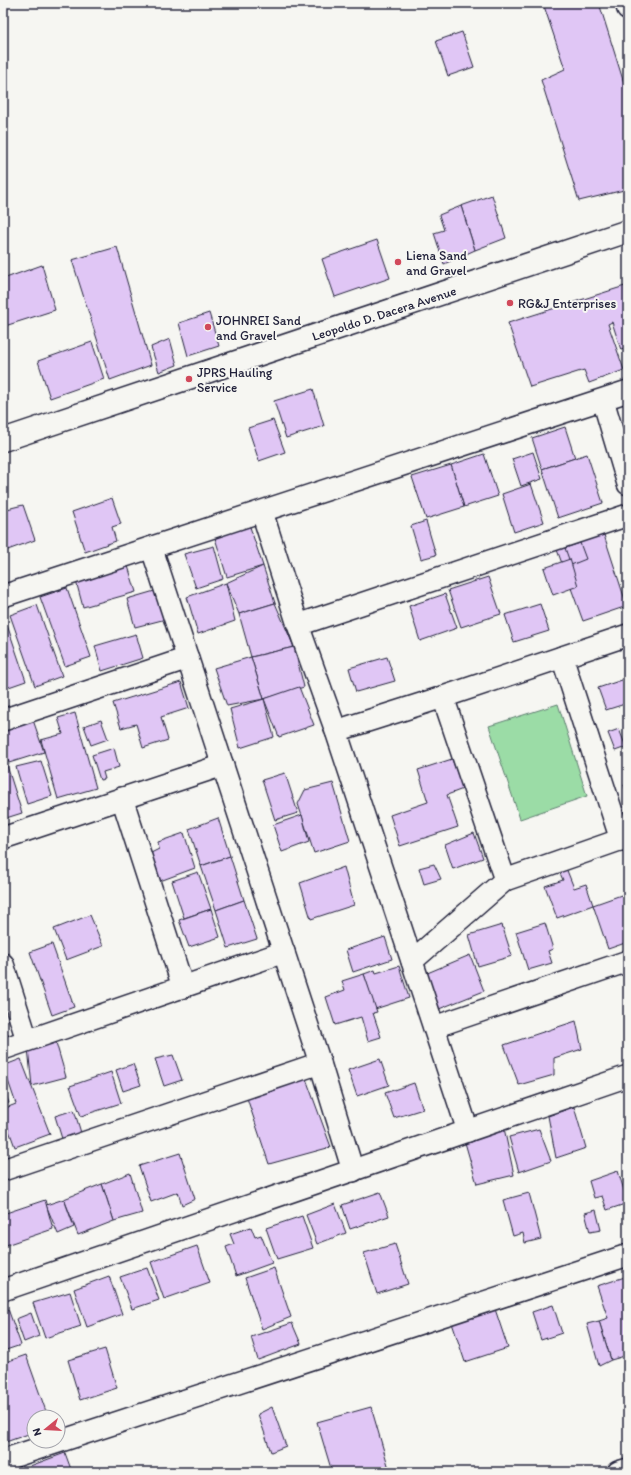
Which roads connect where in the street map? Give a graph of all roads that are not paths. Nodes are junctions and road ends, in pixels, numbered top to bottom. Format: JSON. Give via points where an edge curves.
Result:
{"nodes":[{"id":1,"x":626,"y":3,"type":"edge"},
{"id":2,"x":628,"y":8,"type":"edge"},
{"id":3,"x":628,"y":232,"type":"edge"},
{"id":4,"x":628,"y":391,"type":"edge"},
{"id":5,"x":603,"y":400,"type":"junction"},
{"id":6,"x":3,"y":440,"type":"edge"},
{"id":7,"x":628,"y":484,"type":"edge"},
{"id":8,"x":262,"y":512,"type":"junction"},
{"id":9,"x":628,"y":515,"type":"edge"},
{"id":10,"x":152,"y":549,"type":"junction"},
{"id":11,"x":3,"y":596,"type":"edge"},
{"id":12,"x":298,"y":625,"type":"junction"},
{"id":13,"x":628,"y":635,"type":"edge"},
{"id":14,"x":562,"y":657,"type":"junction"},
{"id":15,"x":188,"y":658,"type":"junction"},
{"id":16,"x":443,"y":697,"type":"junction"},
{"id":17,"x":3,"y":720,"type":"edge"},
{"id":18,"x":336,"y":731,"type":"junction"},
{"id":19,"x":223,"y":765,"type":"junction"},
{"id":20,"x":122,"y":798,"type":"junction"},
{"id":21,"x":3,"y":838,"type":"edge"},
{"id":22,"x":625,"y":838,"type":"edge"},
{"id":23,"x":505,"y":880,"type":"junction"},
{"id":24,"x":284,"y":952,"type":"junction"},
{"id":25,"x":412,"y":961,"type":"junction"},
{"id":26,"x":628,"y":961,"type":"edge"},
{"id":27,"x":3,"y":964,"type":"edge"},
{"id":28,"x":183,"y":987,"type":"junction"},
{"id":29,"x":434,"y":1027,"type":"junction"},
{"id":30,"x":27,"y":1040,"type":"junction"},
{"id":31,"x":3,"y":1048,"type":"edge"},
{"id":32,"x":320,"y":1063,"type":"junction"},
{"id":33,"x":628,"y":1076,"type":"edge"},
{"id":34,"x":468,"y":1131,"type":"junction"},
{"id":35,"x":3,"y":1170,"type":"edge"},
{"id":36,"x":353,"y":1171,"type":"junction"},
{"id":37,"x":628,"y":1256,"type":"edge"},
{"id":38,"x":3,"y":1290,"type":"edge"},
{"id":39,"x":3,"y":1460,"type":"edge"},
{"id":40,"x":628,"y":1469,"type":"edge"},
{"id":41,"x":618,"y":1472,"type":"edge"}],
"edges":[{"from":1,"to":2,"type":"main road"},
{"from":3,"to":6,"type":"main road","name":"Leopoldo D. Dacera Avenue"},
{"from":4,"to":5,"type":"street"},
{"from":5,"to":7,"type":"street"},
{"from":5,"to":8,"type":"street"},
{"from":8,"to":10,"type":"street"},
{"from":8,"to":12,"type":"street"},
{"from":9,"to":12,"type":"street"},
{"from":10,"to":11,"type":"street"},
{"from":10,"to":15,"type":"street"},
{"from":12,"to":18,"type":"street"},
{"from":13,"to":14,"type":"street"},
{"from":14,"to":16,"type":"street"},
{"from":14,"to":22,"type":"street"},
{"from":15,"to":17,"type":"street"},
{"from":15,"to":19,"type":"street"},
{"from":16,"to":18,"type":"street"},
{"from":16,"to":23,"type":"street"},
{"from":18,"to":25,"type":"street"},
{"from":19,"to":20,"type":"street"},
{"from":19,"to":24,"type":"street"},
{"from":20,"to":21,"type":"street"},
{"from":20,"to":28,"type":"street"},
{"from":22,"to":23,"type":"street"},
{"from":23,"to":25,"type":"street"},
{"from":24,"to":28,"type":"street"},
{"from":24,"to":32,"type":"street"},
{"from":25,"to":29,"type":"street"},
{"from":26,"to":29,"type":"street"},
{"from":27,"to":30,"type":"street"},
{"from":28,"to":30,"type":"street"},
{"from":29,"to":34,"type":"street"},
{"from":30,"to":31,"type":"street"},
{"from":32,"to":35,"type":"street"},
{"from":32,"to":36,"type":"street"},
{"from":33,"to":34,"type":"street"},
{"from":34,"to":36,"type":"street"},
{"from":36,"to":38,"type":"street"},
{"from":37,"to":39,"type":"street"},
{"from":40,"to":41,"type":"street"}]}
